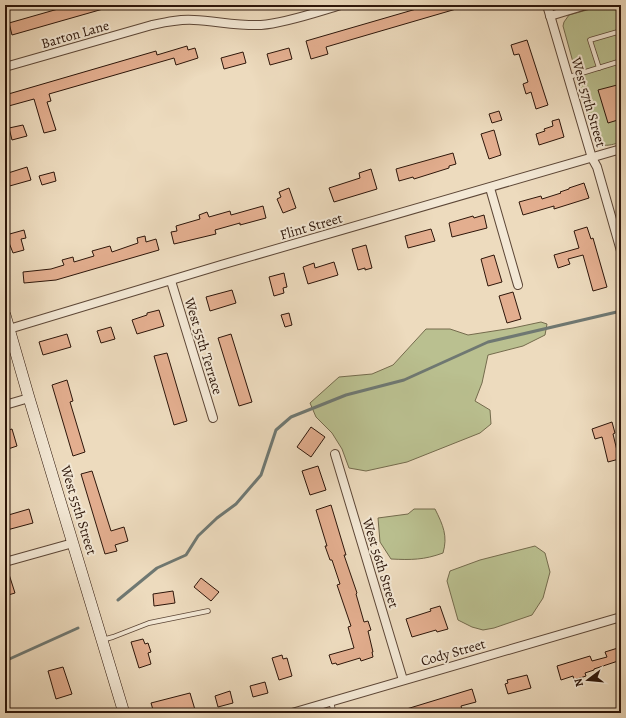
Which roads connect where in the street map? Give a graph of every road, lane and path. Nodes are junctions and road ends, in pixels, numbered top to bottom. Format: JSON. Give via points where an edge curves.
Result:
{"nodes":[{"id":1,"x":341,"y":5,"type":"edge"},
{"id":2,"x":547,"y":5,"type":"edge"},
{"id":3,"x":586,"y":5,"type":"edge"},
{"id":4,"x":550,"y":16,"type":"junction"},
{"id":5,"x":621,"y":31,"type":"edge"},
{"id":6,"x":621,"y":61,"type":"edge"},
{"id":7,"x":5,"y":68,"type":"edge"},
{"id":8,"x":599,"y":68,"type":"junction"},
{"id":9,"x":568,"y":77,"type":"junction"},
{"id":10,"x":621,"y":149,"type":"edge"},
{"id":11,"x":592,"y":158,"type":"junction"},
{"id":12,"x":490,"y":188,"type":"junction"},
{"id":13,"x":621,"y":251,"type":"edge"},
{"id":14,"x":171,"y":281,"type":"junction"},
{"id":15,"x":518,"y":285,"type":"dead end"},
{"id":16,"x":5,"y":315,"type":"edge"},
{"id":17,"x":9,"y":329,"type":"junction"},
{"id":18,"x":29,"y":398,"type":"junction"},
{"id":19,"x":5,"y":405,"type":"edge"},
{"id":20,"x":213,"y":418,"type":"dead end"},
{"id":21,"x":335,"y":454,"type":"dead end"},
{"id":22,"x":73,"y":542,"type":"junction"},
{"id":23,"x":5,"y":562,"type":"edge"},
{"id":24,"x":208,"y":611,"type":"dead end"},
{"id":25,"x":621,"y":617,"type":"edge"},
{"id":26,"x":102,"y":640,"type":"junction"},
{"id":27,"x":403,"y":680,"type":"junction"},
{"id":28,"x":331,"y":701,"type":"junction"},
{"id":29,"x":124,"y":713,"type":"edge"},
{"id":30,"x":292,"y":713,"type":"edge"},
{"id":31,"x":334,"y":713,"type":"edge"}],
"edges":[{"from":1,"to":7,"type":"street","name":"Barton Lane","via":[[263,25],[171,21]]},
{"from":2,"to":4,"type":"street","name":"West 57th Street"},
{"from":3,"to":4,"type":"street"},
{"from":4,"to":9,"type":"street","name":"West 57th Street"},
{"from":5,"to":8,"type":"lane","via":[[590,40]]},
{"from":6,"to":8,"type":"lane"},
{"from":8,"to":9,"type":"lane"},
{"from":9,"to":11,"type":"street","name":"West 57th Street"},
{"from":10,"to":11,"type":"street","name":"Flint Street"},
{"from":11,"to":12,"type":"street","name":"Flint Street"},
{"from":11,"to":13,"type":"street","name":"West 57th Street","via":[[597,167]]},
{"from":12,"to":14,"type":"street","name":"Flint Street"},
{"from":12,"to":15,"type":"street"},
{"from":14,"to":17,"type":"street","name":"Flint Street"},
{"from":14,"to":20,"type":"street","name":"West 55th Terrace"},
{"from":16,"to":17,"type":"street","name":"West 55th Street"},
{"from":17,"to":18,"type":"street","name":"West 55th Street"},
{"from":18,"to":19,"type":"street"},
{"from":18,"to":22,"type":"street","name":"West 55th Street"},
{"from":21,"to":27,"type":"street","name":"West 56th Street"},
{"from":22,"to":23,"type":"street"},
{"from":22,"to":26,"type":"street","name":"West 55th Street"},
{"from":24,"to":26,"type":"lane","via":[[149,623]]},
{"from":25,"to":27,"type":"street","name":"Cody Street"},
{"from":26,"to":29,"type":"street","name":"West 55th Street"},
{"from":27,"to":28,"type":"street","name":"Cody Street"},
{"from":28,"to":30,"type":"street","name":"Cody Street"},
{"from":28,"to":31,"type":"lane"}]}
